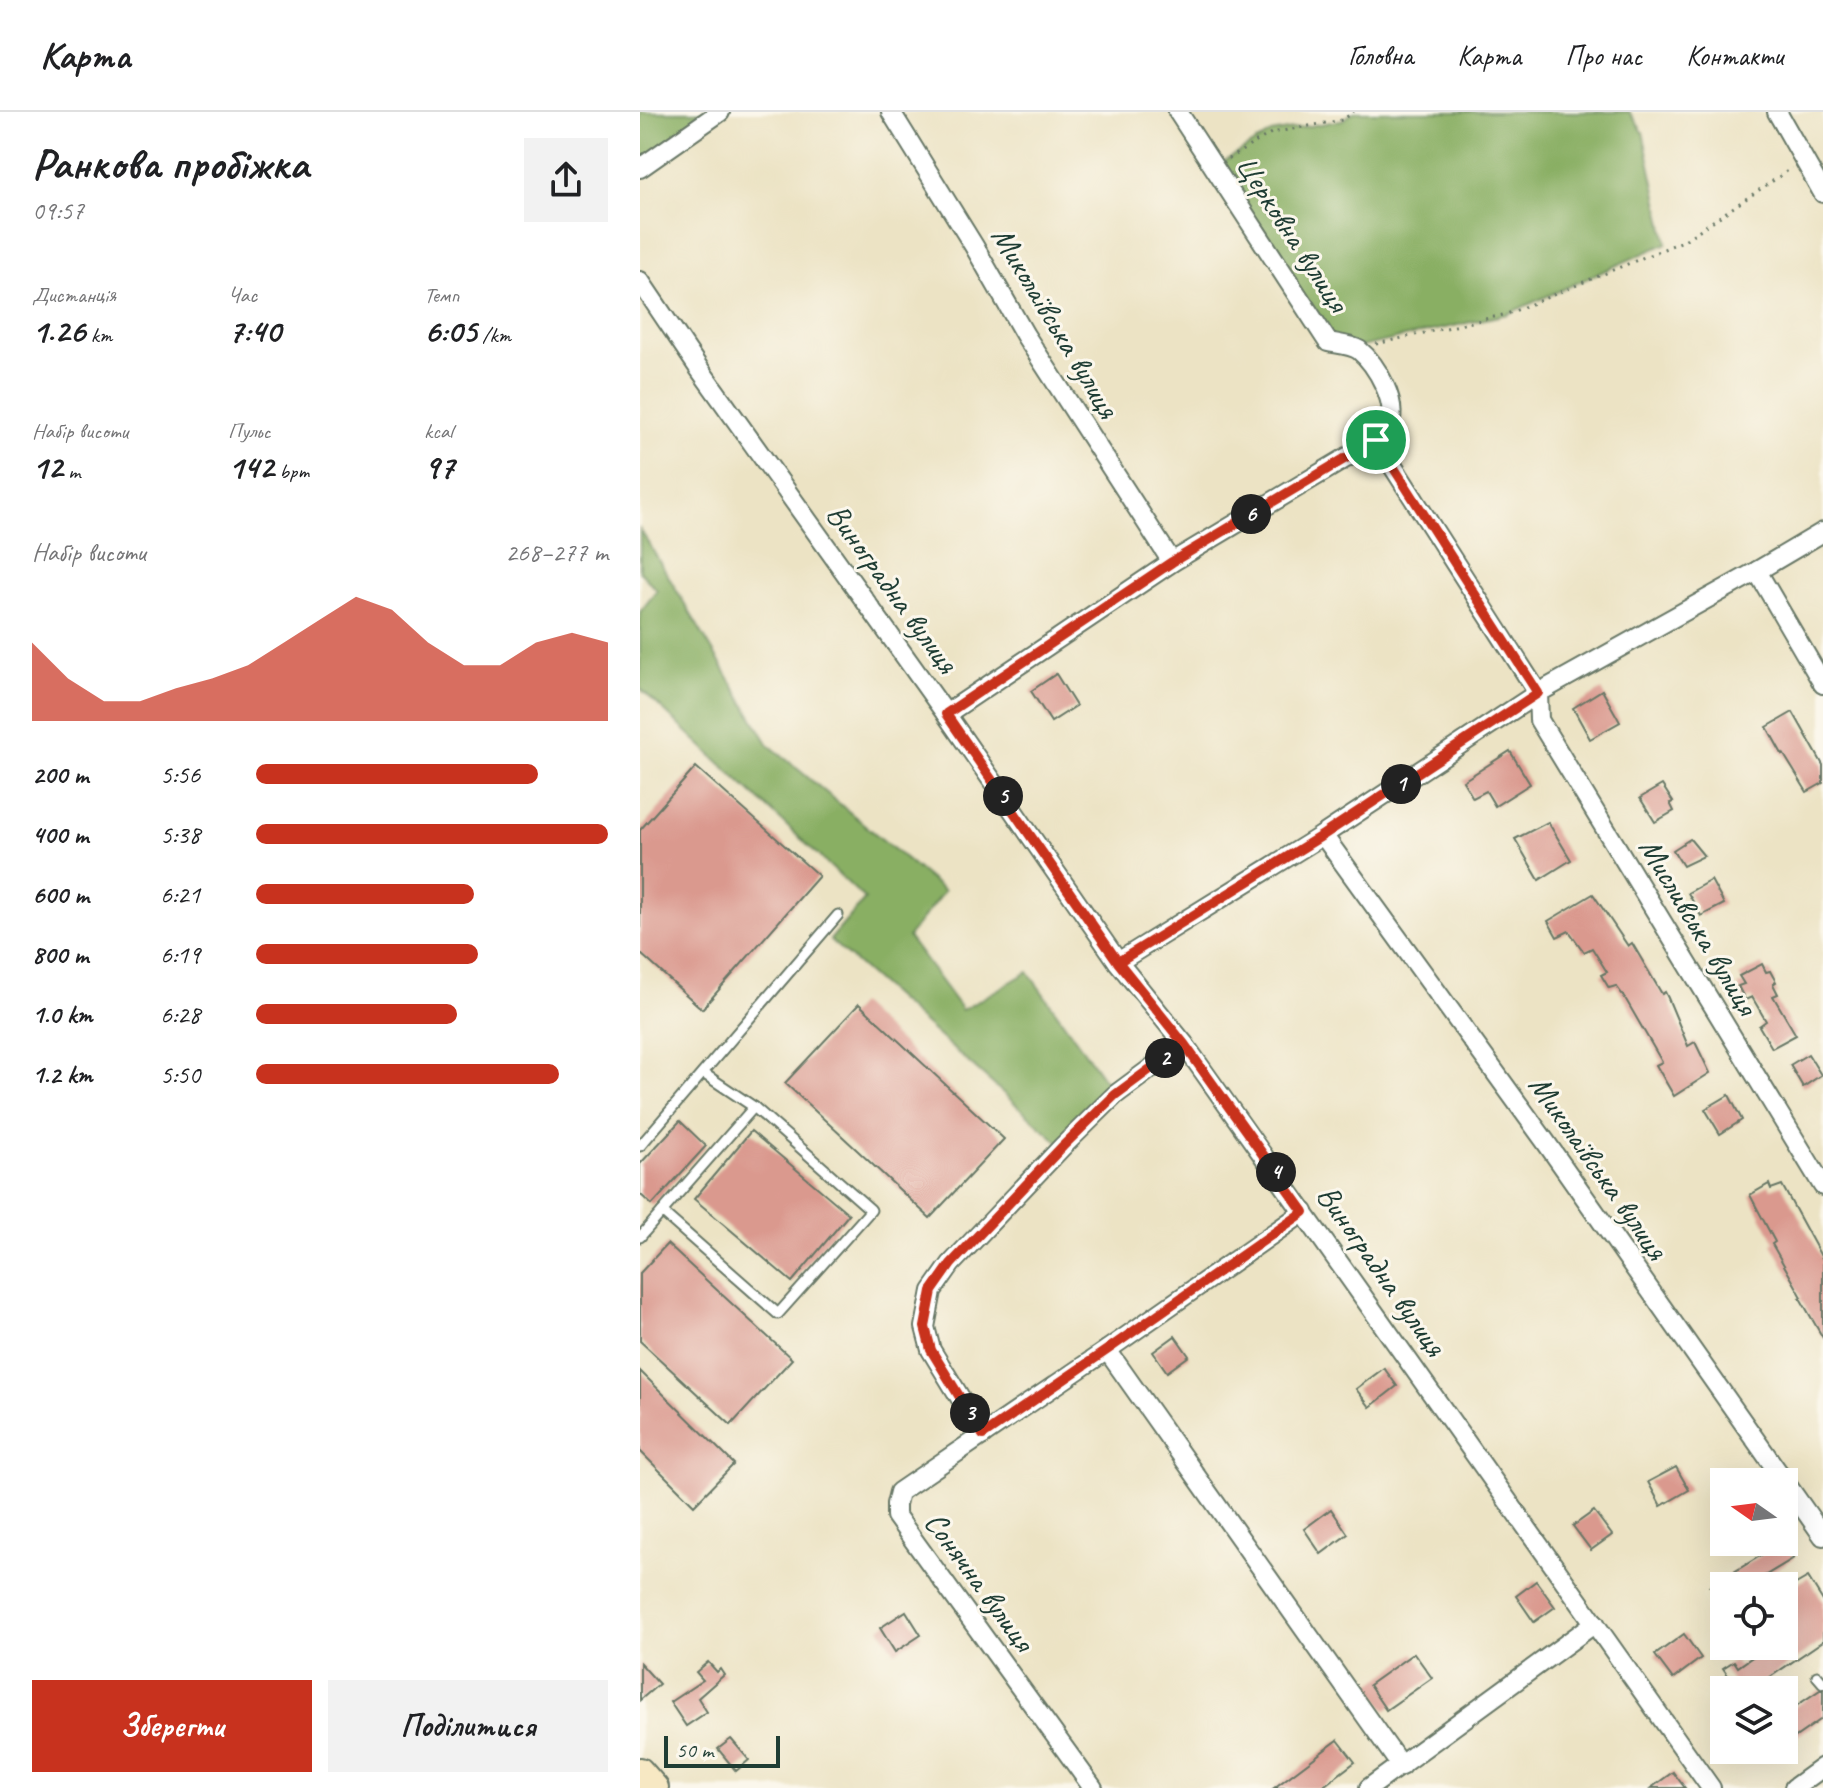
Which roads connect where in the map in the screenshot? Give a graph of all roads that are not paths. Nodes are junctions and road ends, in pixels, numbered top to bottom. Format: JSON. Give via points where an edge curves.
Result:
{"nodes":[{"id":1,"x":720,"y":112,"type":"edge"},
{"id":2,"x":891,"y":112,"type":"edge"},
{"id":3,"x":1178,"y":112,"type":"edge"},
{"id":4,"x":1777,"y":112,"type":"edge"},
{"id":5,"x":640,"y":168,"type":"edge"},
{"id":6,"x":1823,"y":193,"type":"edge"},
{"id":7,"x":640,"y":281,"type":"edge"},
{"id":8,"x":1376,"y":440,"type":"junction"},
{"id":9,"x":1823,"y":532,"type":"edge"},
{"id":10,"x":1172,"y":562,"type":"junction"},
{"id":11,"x":1757,"y":571,"type":"junction"},
{"id":12,"x":1823,"y":684,"type":"edge"},
{"id":13,"x":1538,"y":693,"type":"junction"},
{"id":14,"x":946,"y":714,"type":"junction"},
{"id":15,"x":1323,"y":835,"type":"junction"},
{"id":16,"x":838,"y":915,"type":"dead end"},
{"id":17,"x":1118,"y":962,"type":"junction"},
{"id":18,"x":1184,"y":1044,"type":"junction"},
{"id":19,"x":703,"y":1073,"type":"junction"},
{"id":20,"x":754,"y":1107,"type":"junction"},
{"id":21,"x":640,"y":1146,"type":"edge"},
{"id":22,"x":1823,"y":1186,"type":"edge"},
{"id":23,"x":662,"y":1212,"type":"junction"},
{"id":24,"x":1304,"y":1212,"type":"junction"},
{"id":25,"x":640,"y":1237,"type":"edge"},
{"id":26,"x":1107,"y":1350,"type":"junction"},
{"id":27,"x":983,"y":1435,"type":"junction"},
{"id":28,"x":1823,"y":1536,"type":"edge"},
{"id":29,"x":1595,"y":1623,"type":"junction"},
{"id":30,"x":1401,"y":1766,"type":"junction"},
{"id":31,"x":1823,"y":1767,"type":"edge"},
{"id":32,"x":640,"y":1771,"type":"edge"},
{"id":33,"x":655,"y":1788,"type":"edge"},
{"id":34,"x":1093,"y":1788,"type":"edge"},
{"id":35,"x":1369,"y":1788,"type":"edge"},
{"id":36,"x":1711,"y":1788,"type":"edge"},
{"id":37,"x":1794,"y":1788,"type":"edge"}],
"edges":[{"from":1,"to":5,"type":"street"},
{"from":2,"to":10,"type":"street","name":"Миколаївська вулиця","via":[[1025,335]]},
{"from":3,"to":8,"type":"street","name":"Церковна вулиця","via":[[1328,342],[1356,348],[1386,388],[1389,426]]},
{"from":4,"to":6,"type":"street"},
{"from":7,"to":14,"type":"street","name":"Виноградна вулиця"},
{"from":8,"to":10,"type":"street"},
{"from":8,"to":13,"type":"street"},
{"from":9,"to":11,"type":"street"},
{"from":10,"to":14,"type":"street"},
{"from":11,"to":12,"type":"street"},
{"from":11,"to":13,"type":"street"},
{"from":13,"to":15,"type":"street"},
{"from":13,"to":22,"type":"street","name":"Мисливська вулиця","via":[[1539,720]]},
{"from":14,"to":17,"type":"street","name":"Виноградна вулиця"},
{"from":15,"to":17,"type":"street"},
{"from":15,"to":28,"type":"street","name":"Миколаївська вулиця"},
{"from":16,"to":19,"type":"lane"},
{"from":17,"to":18,"type":"street","name":"Виноградна вулиця"},
{"from":18,"to":24,"type":"street","name":"Виноградна вулиця"},
{"from":18,"to":27,"type":"street","via":[[1115,1095],[951,1264],[932,1291],[925,1327],[931,1350]]},
{"from":19,"to":20,"type":"lane"},
{"from":19,"to":21,"type":"lane"},
{"from":20,"to":23,"type":"lane"},
{"from":20,"to":23,"type":"lane","via":[[871,1210],[778,1314]]},
{"from":23,"to":25,"type":"lane"},
{"from":24,"to":26,"type":"street","name":"Сонячна вулиця"},
{"from":24,"to":29,"type":"street","name":"Виноградна вулиця"},
{"from":26,"to":27,"type":"street","name":"Сонячна вулиця"},
{"from":26,"to":30,"type":"street"},
{"from":27,"to":34,"type":"street","name":"Сонячна вулиця","via":[[899,1492],[896,1516]]},
{"from":29,"to":30,"type":"street"},
{"from":29,"to":36,"type":"street","name":"Виноградна вулиця"},
{"from":30,"to":35,"type":"street"},
{"from":31,"to":37,"type":"street"},
{"from":32,"to":33,"type":"main road"}]}
